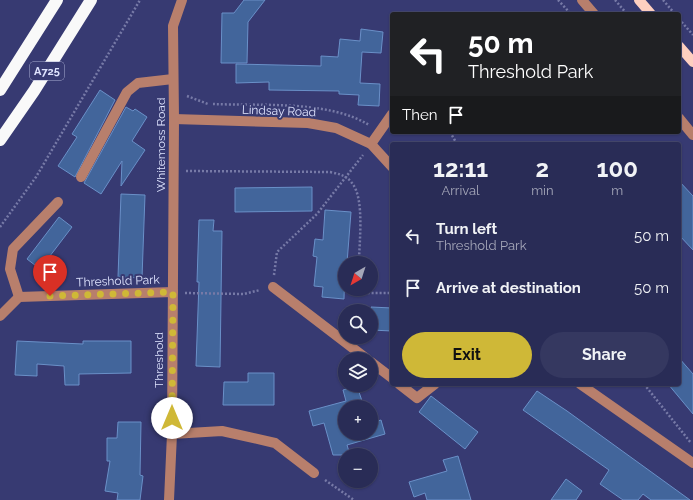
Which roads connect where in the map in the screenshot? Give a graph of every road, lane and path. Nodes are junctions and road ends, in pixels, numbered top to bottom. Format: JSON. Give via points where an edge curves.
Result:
{"nodes":[{"id":1,"x":57,"y":0,"type":"edge"},
{"id":2,"x":91,"y":0,"type":"edge"},
{"id":3,"x":140,"y":0,"type":"edge"},
{"id":4,"x":182,"y":0,"type":"edge"},
{"id":5,"x":558,"y":0,"type":"edge"},
{"id":6,"x":582,"y":0,"type":"edge"},
{"id":7,"x":615,"y":0,"type":"edge"},
{"id":8,"x":639,"y":0,"type":"edge"},
{"id":9,"x":663,"y":0,"type":"edge"},
{"id":10,"x":569,"y":12,"type":"edge"},
{"id":11,"x":592,"y":12,"type":"edge"},
{"id":12,"x":625,"y":12,"type":"edge"},
{"id":13,"x":649,"y":12,"type":"edge"},
{"id":14,"x":673,"y":12,"type":"edge"},
{"id":15,"x":681,"y":21,"type":"edge"},
{"id":16,"x":693,"y":35,"type":"edge"},
{"id":17,"x":681,"y":48,"type":"edge"},
{"id":18,"x":693,"y":62,"type":"edge"},
{"id":19,"x":173,"y":79,"type":"junction"},
{"id":20,"x":0,"y":90,"type":"edge"},
{"id":21,"x":390,"y":117,"type":"edge"},
{"id":22,"x":174,"y":119,"type":"junction"},
{"id":23,"x":681,"y":120,"type":"edge"},
{"id":24,"x":693,"y":135,"type":"edge"},
{"id":25,"x":0,"y":140,"type":"edge"},
{"id":26,"x":371,"y":144,"type":"junction"},
{"id":27,"x":390,"y":165,"type":"edge"},
{"id":28,"x":174,"y":171,"type":"junction"},
{"id":29,"x":81,"y":177,"type":"dead end"},
{"id":30,"x":345,"y":177,"type":"junction"},
{"id":31,"x":58,"y":202,"type":"dead end"},
{"id":32,"x":0,"y":227,"type":"edge"},
{"id":33,"x":359,"y":256,"type":"edge"},
{"id":34,"x":273,"y":287,"type":"junction"},
{"id":35,"x":173,"y":292,"type":"junction"},
{"id":36,"x":378,"y":293,"type":"edge"},
{"id":37,"x":390,"y":293,"type":"edge"},
{"id":38,"x":19,"y":297,"type":"junction"},
{"id":39,"x":0,"y":316,"type":"edge"},
{"id":40,"x":358,"y":352,"type":"edge"},
{"id":41,"x":378,"y":367,"type":"edge"},
{"id":42,"x":390,"y":376,"type":"edge"},
{"id":43,"x":402,"y":386,"type":"edge"},
{"id":44,"x":432,"y":386,"type":"edge"},
{"id":45,"x":583,"y":386,"type":"edge"},
{"id":46,"x":646,"y":386,"type":"edge"},
{"id":47,"x":172,"y":434,"type":"junction"},
{"id":48,"x":693,"y":445,"type":"edge"},
{"id":49,"x":693,"y":463,"type":"edge"},
{"id":50,"x":314,"y":473,"type":"joint"},
{"id":51,"x":169,"y":500,"type":"edge"},
{"id":52,"x":354,"y":500,"type":"edge"}],
"edges":[{"from":1,"to":20,"type":"highway","number":"A725"},
{"from":2,"to":25,"type":"highway","number":"A725"},
{"from":3,"to":32,"type":"path","via":[[36,177]]},
{"from":4,"to":19,"type":"street","name":"Whitemoss Road","via":[[173,26]]},
{"from":5,"to":10,"type":"path"},
{"from":6,"to":11,"type":"street"},
{"from":7,"to":12,"type":"path"},
{"from":8,"to":13,"type":"main road"},
{"from":9,"to":14,"type":"path"},
{"from":15,"to":16,"type":"path"},
{"from":17,"to":18,"type":"main road"},
{"from":19,"to":22,"type":"street","name":"Whitemoss Road"},
{"from":19,"to":29,"type":"street","via":[[138,83],[127,92]]},
{"from":21,"to":26,"type":"street"},
{"from":22,"to":26,"type":"street","name":"Lindsay Road","via":[[308,123],[336,128]]},
{"from":22,"to":28,"type":"street","name":"Whitemoss Road"},
{"from":23,"to":24,"type":"street"},
{"from":26,"to":27,"type":"street","name":"Lindsay Road"},
{"from":26,"to":30,"type":"path"},
{"from":28,"to":30,"type":"path","via":[[330,172]]},
{"from":28,"to":35,"type":"street","name":"Whitemoss Road"},
{"from":30,"to":33,"type":"path","via":[[358,194]]},
{"from":30,"to":34,"type":"path","via":[[317,214],[277,252]]},
{"from":31,"to":38,"type":"street","via":[[13,249],[10,269]]},
{"from":34,"to":35,"type":"path","via":[[244,294]]},
{"from":34,"to":40,"type":"street"},
{"from":35,"to":38,"type":"street","name":"Threshold Park"},
{"from":35,"to":47,"type":"street","name":"Threshold"},
{"from":36,"to":37,"type":"path"},
{"from":38,"to":39,"type":"street"},
{"from":41,"to":42,"type":"street"},
{"from":43,"to":44,"type":"street","via":[[417,398]]},
{"from":45,"to":49,"type":"street"},
{"from":46,"to":48,"type":"path"},
{"from":47,"to":50,"type":"street","via":[[222,431],[275,443]]},
{"from":47,"to":51,"type":"street","name":"Threshold"},
{"from":50,"to":52,"type":"path"}]}
